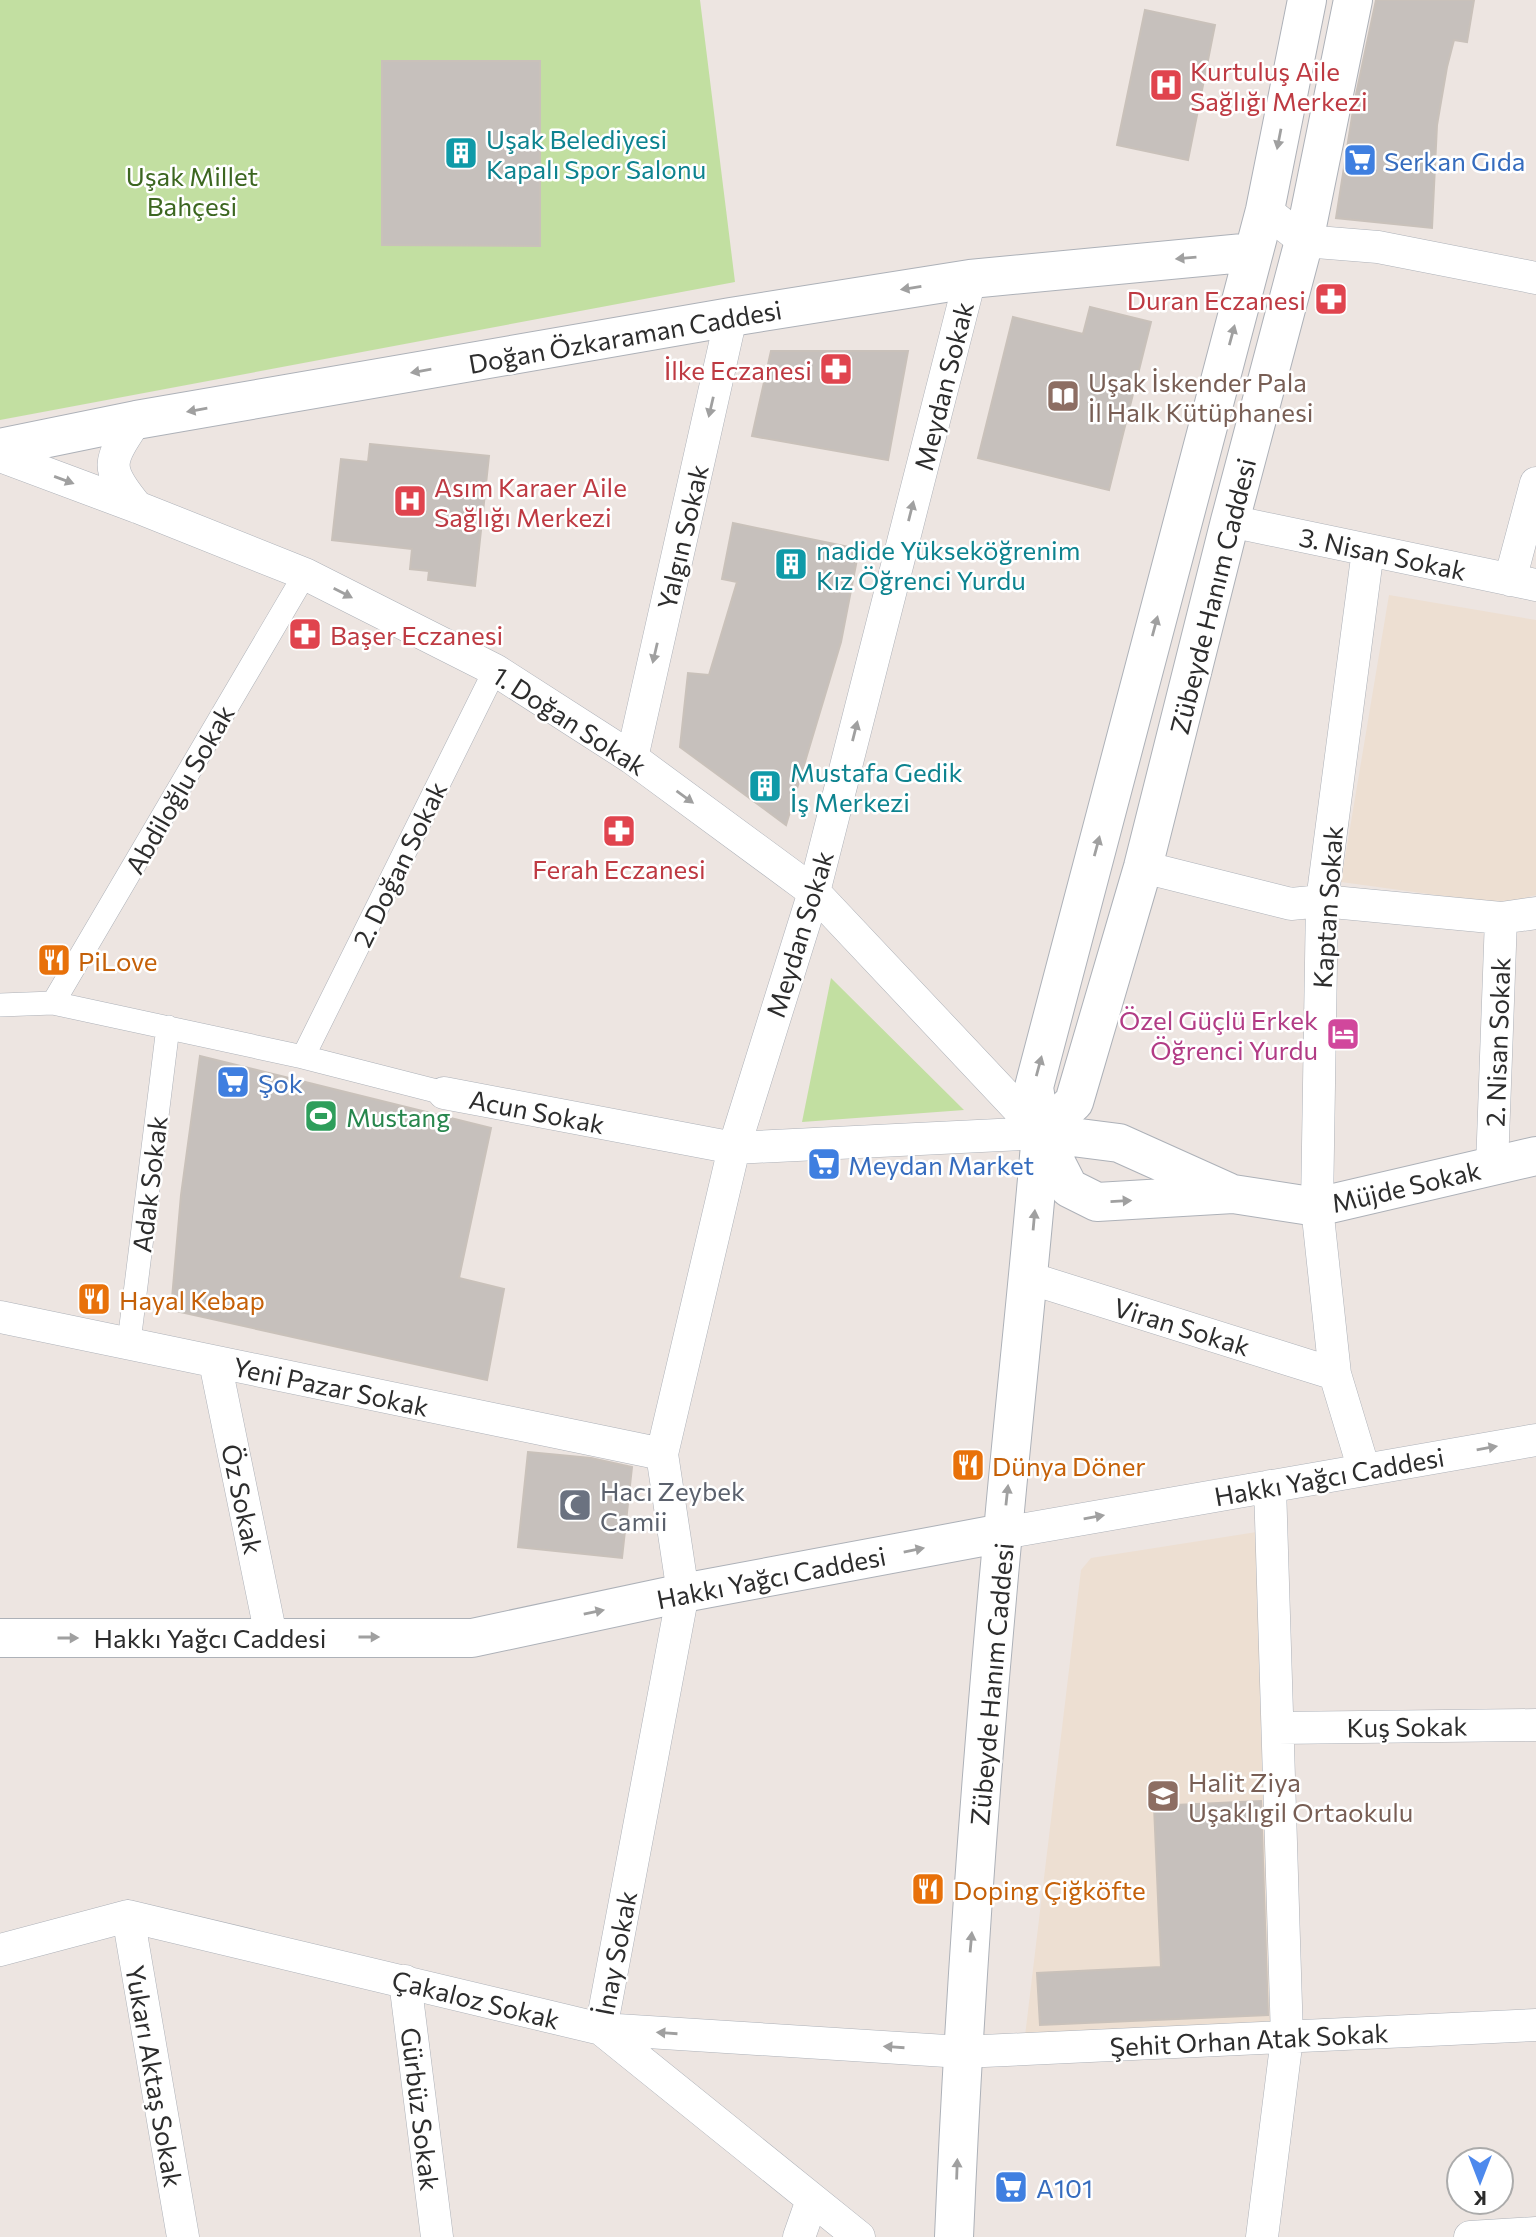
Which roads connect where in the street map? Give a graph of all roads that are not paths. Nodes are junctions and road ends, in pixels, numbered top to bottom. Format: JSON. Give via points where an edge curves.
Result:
{"nodes":[{"id":1,"x":1307,"y":0,"type":"edge"},
{"id":2,"x":1353,"y":0,"type":"edge"},
{"id":3,"x":1265,"y":210,"type":"junction"},
{"id":4,"x":1307,"y":226,"type":"junction"},
{"id":5,"x":1254,"y":252,"type":"junction"},
{"id":6,"x":1536,"y":278,"type":"edge"},
{"id":7,"x":970,"y":279,"type":"junction"},
{"id":8,"x":732,"y":317,"type":"junction"},
{"id":9,"x":135,"y":420,"type":"junction"},
{"id":10,"x":0,"y":448,"type":"edge"},
{"id":11,"x":0,"y":456,"type":"edge"},
{"id":12,"x":1536,"y":483,"type":"edge"},
{"id":13,"x":137,"y":507,"type":"junction"},
{"id":14,"x":1230,"y":521,"type":"junction"},
{"id":15,"x":1368,"y":550,"type":"junction"},
{"id":16,"x":305,"y":574,"type":"junction"},
{"id":17,"x":1523,"y":583,"type":"edge"},
{"id":18,"x":495,"y":670,"type":"junction"},
{"id":19,"x":632,"y":758,"type":"junction"},
{"id":20,"x":1143,"y":867,"type":"junction"},
{"id":21,"x":814,"y":892,"type":"junction"},
{"id":22,"x":1322,"y":901,"type":"junction"},
{"id":23,"x":1536,"y":913,"type":"edge"},
{"id":24,"x":1501,"y":918,"type":"junction"},
{"id":25,"x":53,"y":1003,"type":"junction"},
{"id":26,"x":0,"y":1005,"type":"edge"},
{"id":27,"x":169,"y":1027,"type":"junction"},
{"id":28,"x":303,"y":1057,"type":"junction"},
{"id":29,"x":444,"y":1093,"type":"joint"},
{"id":30,"x":1041,"y":1133,"type":"junction"},
{"id":31,"x":734,"y":1148,"type":"junction"},
{"id":32,"x":1536,"y":1156,"type":"edge"},
{"id":33,"x":1492,"y":1167,"type":"junction"},
{"id":34,"x":1233,"y":1194,"type":"junction"},
{"id":35,"x":1317,"y":1207,"type":"junction"},
{"id":36,"x":1029,"y":1278,"type":"junction"},
{"id":37,"x":0,"y":1317,"type":"edge"},
{"id":38,"x":129,"y":1342,"type":"junction"},
{"id":39,"x":215,"y":1362,"type":"junction"},
{"id":40,"x":1335,"y":1374,"type":"junction"},
{"id":41,"x":1536,"y":1440,"type":"edge"},
{"id":42,"x":662,"y":1454,"type":"junction"},
{"id":43,"x":1364,"y":1470,"type":"junction"},
{"id":44,"x":1269,"y":1486,"type":"junction"},
{"id":45,"x":1003,"y":1533,"type":"junction"},
{"id":46,"x":683,"y":1592,"type":"junction"},
{"id":47,"x":271,"y":1636,"type":"junction"},
{"id":48,"x":0,"y":1638,"type":"edge"},
{"id":49,"x":1536,"y":1725,"type":"edge"},
{"id":50,"x":1278,"y":1728,"type":"junction"},
{"id":51,"x":128,"y":1916,"type":"junction"},
{"id":52,"x":0,"y":1950,"type":"edge"},
{"id":53,"x":405,"y":1981,"type":"junction"},
{"id":54,"x":1536,"y":2025,"type":"edge"},
{"id":55,"x":601,"y":2029,"type":"junction"},
{"id":56,"x":1287,"y":2038,"type":"junction"},
{"id":57,"x":962,"y":2052,"type":"junction"},
{"id":58,"x":812,"y":2200,"type":"junction"},
{"id":59,"x":1536,"y":2233,"type":"edge"},
{"id":60,"x":183,"y":2237,"type":"edge"},
{"id":61,"x":437,"y":2237,"type":"edge"},
{"id":62,"x":799,"y":2237,"type":"edge"},
{"id":63,"x":859,"y":2237,"type":"edge"},
{"id":64,"x":954,"y":2237,"type":"edge"},
{"id":65,"x":1262,"y":2237,"type":"edge"},
{"id":66,"x":1470,"y":2237,"type":"edge"}],
"edges":[{"from":1,"to":3,"type":"main road","name":"Zübeyde Hanım Caddesi","one_way":true},
{"from":2,"to":4,"type":"main road","name":"Zübeyde Hanım Caddesi"},
{"from":3,"to":4,"type":"street"},
{"from":3,"to":5,"type":"main road","name":"Zübeyde Hanım Caddesi"},
{"from":4,"to":6,"type":"street","via":[[1378,247]]},
{"from":4,"to":14,"type":"main road","name":"Zübeyde Hanım Caddesi"},
{"from":5,"to":7,"type":"main road","name":"Doğan Özkaraman Caddesi","one_way":true},
{"from":30,"to":5,"type":"main road","name":"Zübeyde Hanım Caddesi","one_way":true,"via":[[1034,1087]]},
{"from":7,"to":8,"type":"main road","name":"Doğan Özkaraman Caddesi","one_way":true},
{"from":21,"to":7,"type":"street","name":"Meydan Sokak","one_way":true},
{"from":8,"to":9,"type":"main road","name":"Doğan Özkaraman Caddesi","one_way":true},
{"from":8,"to":19,"type":"street","name":"Yalgın Sokak","one_way":true},
{"from":9,"to":10,"type":"main road","name":"Doğan Özkaraman Caddesi"},
{"from":9,"to":13,"type":"street","via":[[118,447],[113,469]]},
{"from":11,"to":13,"type":"street","name":"1. Doğan Sokak","one_way":true},
{"from":12,"to":17,"type":"street"},
{"from":13,"to":16,"type":"street","name":"1. Doğan Sokak"},
{"from":14,"to":15,"type":"street","name":"3. Nisan Sokak"},
{"from":14,"to":20,"type":"main road","name":"Zübeyde Hanım Caddesi"},
{"from":15,"to":17,"type":"street","name":"3. Nisan Sokak"},
{"from":15,"to":22,"type":"street","name":"Kaptan Sokak"},
{"from":16,"to":18,"type":"street","name":"1. Doğan Sokak","one_way":true},
{"from":16,"to":25,"type":"street","name":"Abdiloğlu Sokak"},
{"from":18,"to":19,"type":"street","name":"1. Doğan Sokak"},
{"from":18,"to":28,"type":"street","name":"2. Doğan Sokak"},
{"from":19,"to":21,"type":"street","name":"1. Doğan Sokak","one_way":true},
{"from":20,"to":22,"type":"street","via":[[1291,904]]},
{"from":20,"to":30,"type":"main road","name":"Zübeyde Hanım Caddesi","via":[[1074,1102]]},
{"from":21,"to":30,"type":"street","name":"1. Doğan Sokak"},
{"from":21,"to":31,"type":"street","name":"Meydan Sokak"},
{"from":22,"to":24,"type":"street"},
{"from":22,"to":35,"type":"street","name":"Kaptan Sokak"},
{"from":23,"to":24,"type":"street"},
{"from":24,"to":33,"type":"street","name":"2. Nisan Sokak"},
{"from":25,"to":26,"type":"street","name":"Acun Sokak"},
{"from":25,"to":27,"type":"street","name":"Acun Sokak"},
{"from":27,"to":28,"type":"street","name":"Acun Sokak"},
{"from":27,"to":38,"type":"street","name":"Adak Sokak"},
{"from":28,"to":29,"type":"street","name":"Acun Sokak"},
{"from":29,"to":31,"type":"street","name":"Acun Sokak"},
{"from":30,"to":31,"type":"street","name":"Acun Sokak"},
{"from":30,"to":34,"type":"main road","via":[[1119,1143]]},
{"from":30,"to":34,"type":"main road","one_way":true,"via":[[1069,1188],[1097,1202]]},
{"from":36,"to":30,"type":"main road","name":"Zübeyde Hanım Caddesi","one_way":true},
{"from":31,"to":42,"type":"street","name":"Meydan Sokak"},
{"from":32,"to":33,"type":"main road","name":"Müjde Sokak"},
{"from":33,"to":35,"type":"main road","name":"Müjde Sokak"},
{"from":34,"to":35,"type":"main road","name":"Müjde Sokak"},
{"from":35,"to":40,"type":"street","name":"Kaptan Sokak"},
{"from":36,"to":40,"type":"street","name":"Viran Sokak"},
{"from":45,"to":36,"type":"main road","name":"Zübeyde Hanım Caddesi","one_way":true},
{"from":37,"to":38,"type":"street","name":"Yeni Pazar Sokak"},
{"from":38,"to":39,"type":"street","name":"Yeni Pazar Sokak"},
{"from":39,"to":42,"type":"street","name":"Yeni Pazar Sokak"},
{"from":39,"to":47,"type":"street","name":"Öz Sokak"},
{"from":40,"to":43,"type":"street","name":"Kaptan Sokak"},
{"from":43,"to":41,"type":"street","name":"Hakkı Yağcı Caddesi","one_way":true},
{"from":42,"to":46,"type":"street","name":"Meydan Sokak"},
{"from":43,"to":44,"type":"street","name":"Hakkı Yağcı Caddesi"},
{"from":45,"to":44,"type":"street","name":"Hakkı Yağcı Caddesi","one_way":true},
{"from":44,"to":50,"type":"street"},
{"from":46,"to":45,"type":"main road","name":"Hakkı Yağcı Caddesi","one_way":true},
{"from":57,"to":45,"type":"main road","name":"Zübeyde Hanım Caddesi","one_way":true},
{"from":47,"to":46,"type":"main road","name":"Hakkı Yağcı Caddesi","one_way":true,"via":[[472,1637]]},
{"from":46,"to":55,"type":"street","name":"İnay Sokak"},
{"from":48,"to":47,"type":"main road","name":"Hakkı Yağcı Caddesi","one_way":true},
{"from":49,"to":50,"type":"street","name":"Kuş Sokak"},
{"from":50,"to":56,"type":"street"},
{"from":51,"to":52,"type":"street","name":"Çakaloz Sokak"},
{"from":51,"to":53,"type":"street","name":"Çakaloz Sokak"},
{"from":51,"to":60,"type":"street","name":"Yukarı Aktaş Sokak"},
{"from":53,"to":55,"type":"street","name":"Çakaloz Sokak"},
{"from":53,"to":61,"type":"street","name":"Gürbüz Sokak"},
{"from":54,"to":56,"type":"street","name":"Şehit Orhan Atak Sokak"},
{"from":57,"to":55,"type":"street","name":"Çakaloz Sokak","one_way":true},
{"from":55,"to":58,"type":"street","name":"İnay Sokak"},
{"from":56,"to":57,"type":"street","name":"Şehit Orhan Atak Sokak"},
{"from":56,"to":65,"type":"street"},
{"from":64,"to":57,"type":"main road","name":"Zübeyde Hanım Caddesi","one_way":true},
{"from":58,"to":62,"type":"street"},
{"from":58,"to":63,"type":"street","name":"İnay Sokak"},
{"from":59,"to":66,"type":"street"}]}
